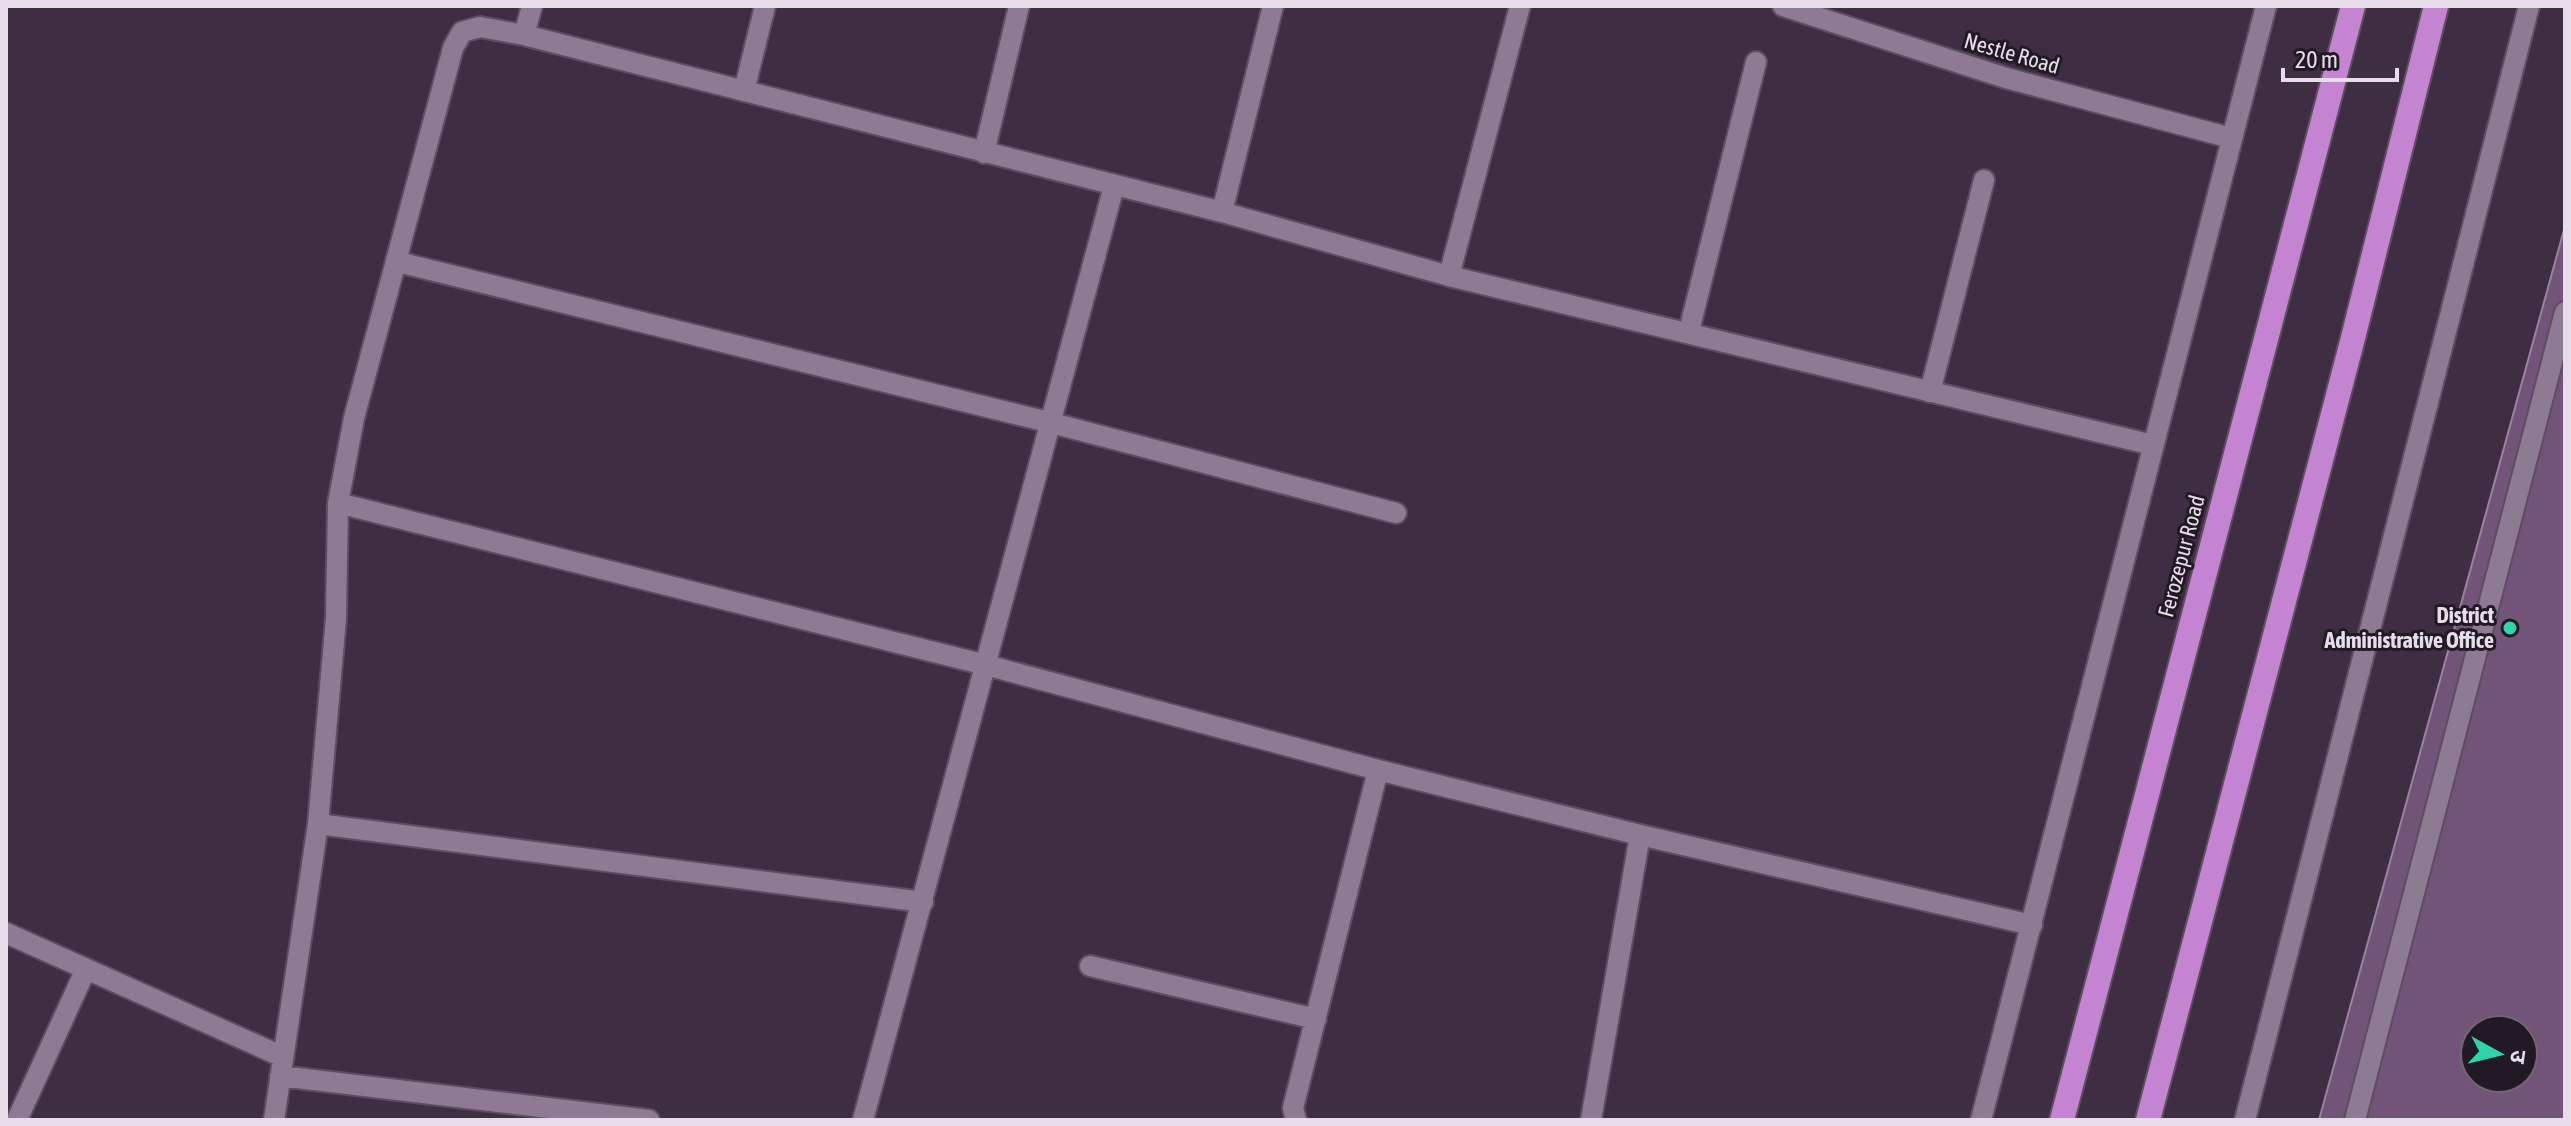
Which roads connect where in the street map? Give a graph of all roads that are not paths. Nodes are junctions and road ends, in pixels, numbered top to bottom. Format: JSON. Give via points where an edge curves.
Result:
{"nodes":[{"id":1,"x":532,"y":6,"type":"edge"},
{"id":2,"x":765,"y":6,"type":"edge"},
{"id":3,"x":1019,"y":6,"type":"edge"},
{"id":4,"x":1273,"y":6,"type":"edge"},
{"id":5,"x":1520,"y":6,"type":"edge"},
{"id":6,"x":1783,"y":6,"type":"edge"},
{"id":7,"x":2266,"y":6,"type":"edge"},
{"id":8,"x":2353,"y":6,"type":"edge"},
{"id":9,"x":2436,"y":6,"type":"edge"},
{"id":10,"x":2529,"y":6,"type":"edge"},
{"id":11,"x":1814,"y":11,"type":"edge"},
{"id":12,"x":524,"y":35,"type":"junction"},
{"id":13,"x":1756,"y":62,"type":"dead end"},
{"id":14,"x":744,"y":91,"type":"junction"},
{"id":15,"x":2231,"y":138,"type":"junction"},
{"id":16,"x":984,"y":153,"type":"junction"},
{"id":17,"x":1984,"y":180,"type":"dead end"},
{"id":18,"x":1114,"y":186,"type":"junction"},
{"id":19,"x":1222,"y":212,"type":"junction"},
{"id":20,"x":398,"y":262,"type":"junction"},
{"id":21,"x":1449,"y":276,"type":"junction"},
{"id":22,"x":2565,"y":312,"type":"edge"},
{"id":23,"x":1689,"y":331,"type":"junction"},
{"id":24,"x":1930,"y":392,"type":"junction"},
{"id":25,"x":1052,"y":423,"type":"junction"},
{"id":26,"x":2153,"y":445,"type":"junction"},
{"id":27,"x":338,"y":503,"type":"junction"},
{"id":28,"x":1396,"y":513,"type":"dead end"},
{"id":29,"x":986,"y":665,"type":"junction"},
{"id":30,"x":1378,"y":770,"type":"junction"},
{"id":31,"x":318,"y":824,"type":"junction"},
{"id":32,"x":1640,"y":835,"type":"junction"},
{"id":33,"x":923,"y":902,"type":"junction"},
{"id":34,"x":2032,"y":925,"type":"junction"},
{"id":35,"x":6,"y":933,"type":"edge"},
{"id":36,"x":1090,"y":966,"type":"dead end"},
{"id":37,"x":86,"y":969,"type":"junction"},
{"id":38,"x":1316,"y":1019,"type":"junction"},
{"id":39,"x":282,"y":1066,"type":"junction"},
{"id":40,"x":17,"y":1120,"type":"edge"},
{"id":41,"x":274,"y":1120,"type":"edge"},
{"id":42,"x":649,"y":1120,"type":"edge"},
{"id":43,"x":863,"y":1120,"type":"edge"},
{"id":44,"x":1296,"y":1120,"type":"edge"},
{"id":45,"x":1591,"y":1120,"type":"edge"},
{"id":46,"x":1981,"y":1120,"type":"edge"},
{"id":47,"x":2062,"y":1120,"type":"edge"},
{"id":48,"x":2148,"y":1120,"type":"edge"},
{"id":49,"x":2245,"y":1120,"type":"edge"},
{"id":50,"x":2355,"y":1120,"type":"edge"}],
"edges":[{"from":1,"to":12,"type":"street"},
{"from":2,"to":14,"type":"street"},
{"from":3,"to":16,"type":"street"},
{"from":4,"to":19,"type":"street"},
{"from":5,"to":21,"type":"street"},
{"from":6,"to":11,"type":"street","name":"Nestle Road"},
{"from":7,"to":15,"type":"street"},
{"from":8,"to":47,"type":"highway","name":"Ferozepur Road"},
{"from":9,"to":48,"type":"highway"},
{"from":10,"to":49,"type":"street"},
{"from":11,"to":15,"type":"street","name":"Nestle Road","via":[[2006,78]]},
{"from":12,"to":14,"type":"street"},
{"from":12,"to":20,"type":"street","via":[[480,27],[462,32],[453,48]]},
{"from":13,"to":23,"type":"street"},
{"from":14,"to":16,"type":"street"},
{"from":15,"to":26,"type":"street"},
{"from":16,"to":18,"type":"street"},
{"from":17,"to":24,"type":"street"},
{"from":18,"to":19,"type":"street"},
{"from":18,"to":25,"type":"street"},
{"from":19,"to":21,"type":"street"},
{"from":20,"to":25,"type":"street"},
{"from":20,"to":27,"type":"street","via":[[354,418]]},
{"from":21,"to":23,"type":"street"},
{"from":22,"to":50,"type":"street"},
{"from":23,"to":24,"type":"street"},
{"from":24,"to":26,"type":"street"},
{"from":25,"to":28,"type":"street"},
{"from":25,"to":29,"type":"street"},
{"from":26,"to":34,"type":"street"},
{"from":27,"to":29,"type":"street"},
{"from":27,"to":31,"type":"street","via":[[336,618]]},
{"from":29,"to":30,"type":"street"},
{"from":29,"to":33,"type":"street"},
{"from":30,"to":32,"type":"street"},
{"from":30,"to":38,"type":"street"},
{"from":31,"to":33,"type":"street"},
{"from":31,"to":39,"type":"street"},
{"from":32,"to":34,"type":"street"},
{"from":32,"to":45,"type":"street"},
{"from":33,"to":43,"type":"street"},
{"from":34,"to":46,"type":"street"},
{"from":35,"to":37,"type":"street"},
{"from":36,"to":38,"type":"street"},
{"from":37,"to":39,"type":"street"},
{"from":37,"to":40,"type":"street"},
{"from":38,"to":44,"type":"street","via":[[1293,1108]]},
{"from":39,"to":41,"type":"street"},
{"from":39,"to":42,"type":"street"}]}
